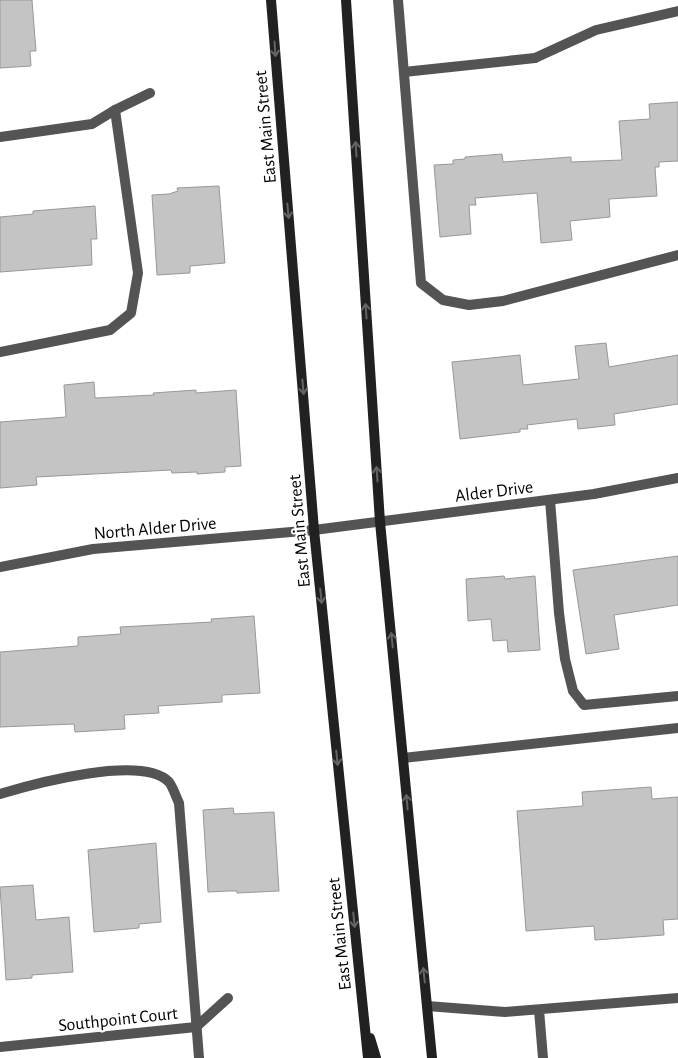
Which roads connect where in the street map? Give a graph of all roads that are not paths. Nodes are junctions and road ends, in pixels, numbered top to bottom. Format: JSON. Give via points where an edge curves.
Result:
{"nodes":[{"id":1,"x":271,"y":0,"type":"edge"},
{"id":2,"x":346,"y":0,"type":"edge"},
{"id":3,"x":398,"y":0,"type":"edge"},
{"id":4,"x":678,"y":11,"type":"edge"},
{"id":5,"x":404,"y":72,"type":"junction"},
{"id":6,"x":150,"y":93,"type":"dead end"},
{"id":7,"x":115,"y":110,"type":"junction"},
{"id":8,"x":0,"y":137,"type":"edge"},
{"id":9,"x":678,"y":255,"type":"edge"},
{"id":10,"x":0,"y":352,"type":"edge"},
{"id":11,"x":678,"y":478,"type":"edge"},
{"id":12,"x":550,"y":500,"type":"junction"},
{"id":13,"x":380,"y":522,"type":"junction"},
{"id":14,"x":314,"y":530,"type":"junction"},
{"id":15,"x":0,"y":567,"type":"edge"},
{"id":16,"x":678,"y":696,"type":"edge"},
{"id":17,"x":678,"y":728,"type":"edge"},
{"id":18,"x":403,"y":758,"type":"junction"},
{"id":19,"x":0,"y":794,"type":"edge"},
{"id":20,"x":228,"y":998,"type":"dead end"},
{"id":21,"x":678,"y":998,"type":"edge"},
{"id":22,"x":427,"y":1006,"type":"junction"},
{"id":23,"x":539,"y":1010,"type":"junction"},
{"id":24,"x":363,"y":1016,"type":"junction"},
{"id":25,"x":196,"y":1027,"type":"junction"},
{"id":26,"x":0,"y":1047,"type":"edge"},
{"id":27,"x":199,"y":1058,"type":"edge"},
{"id":28,"x":368,"y":1058,"type":"edge"},
{"id":29,"x":376,"y":1058,"type":"edge"},
{"id":30,"x":432,"y":1058,"type":"edge"},
{"id":31,"x":543,"y":1058,"type":"edge"}],
"edges":[{"from":1,"to":14,"type":"main road","name":"East Main Street","one_way":true},
{"from":13,"to":2,"type":"main road","one_way":true},
{"from":3,"to":5,"type":"street"},
{"from":4,"to":5,"type":"street","via":[[596,30],[535,58]]},
{"from":5,"to":9,"type":"street","via":[[420,283],[443,300],[469,305],[503,301]]},
{"from":6,"to":7,"type":"street"},
{"from":7,"to":8,"type":"street","via":[[92,124]]},
{"from":7,"to":10,"type":"street","via":[[138,273],[131,313],[110,330]]},
{"from":11,"to":12,"type":"street","name":"Alder Drive"},
{"from":12,"to":13,"type":"street","name":"Alder Drive"},
{"from":12,"to":16,"type":"street","via":[[558,613],[573,691],[584,705]]},
{"from":13,"to":14,"type":"street","name":"Alder Drive"},
{"from":18,"to":13,"type":"main road","one_way":true},
{"from":14,"to":15,"type":"street","name":"North Alder Drive","via":[[93,549]]},
{"from":14,"to":24,"type":"main road","name":"East Main Street","one_way":true},
{"from":17,"to":18,"type":"street"},
{"from":22,"to":18,"type":"main road","one_way":true},
{"from":19,"to":25,"type":"street","via":[[50,779],[113,771],[150,773],[168,782],[179,803]]},
{"from":20,"to":25,"type":"street","name":"Southpoint Court"},
{"from":21,"to":23,"type":"street"},
{"from":22,"to":23,"type":"street","via":[[505,1012]]},
{"from":22,"to":30,"type":"main road"},
{"from":23,"to":31,"type":"street"},
{"from":24,"to":28,"type":"main road","name":"East Main Street"},
{"from":24,"to":29,"type":"main road"},
{"from":25,"to":26,"type":"street","name":"Southpoint Court"},
{"from":25,"to":27,"type":"street"}]}
